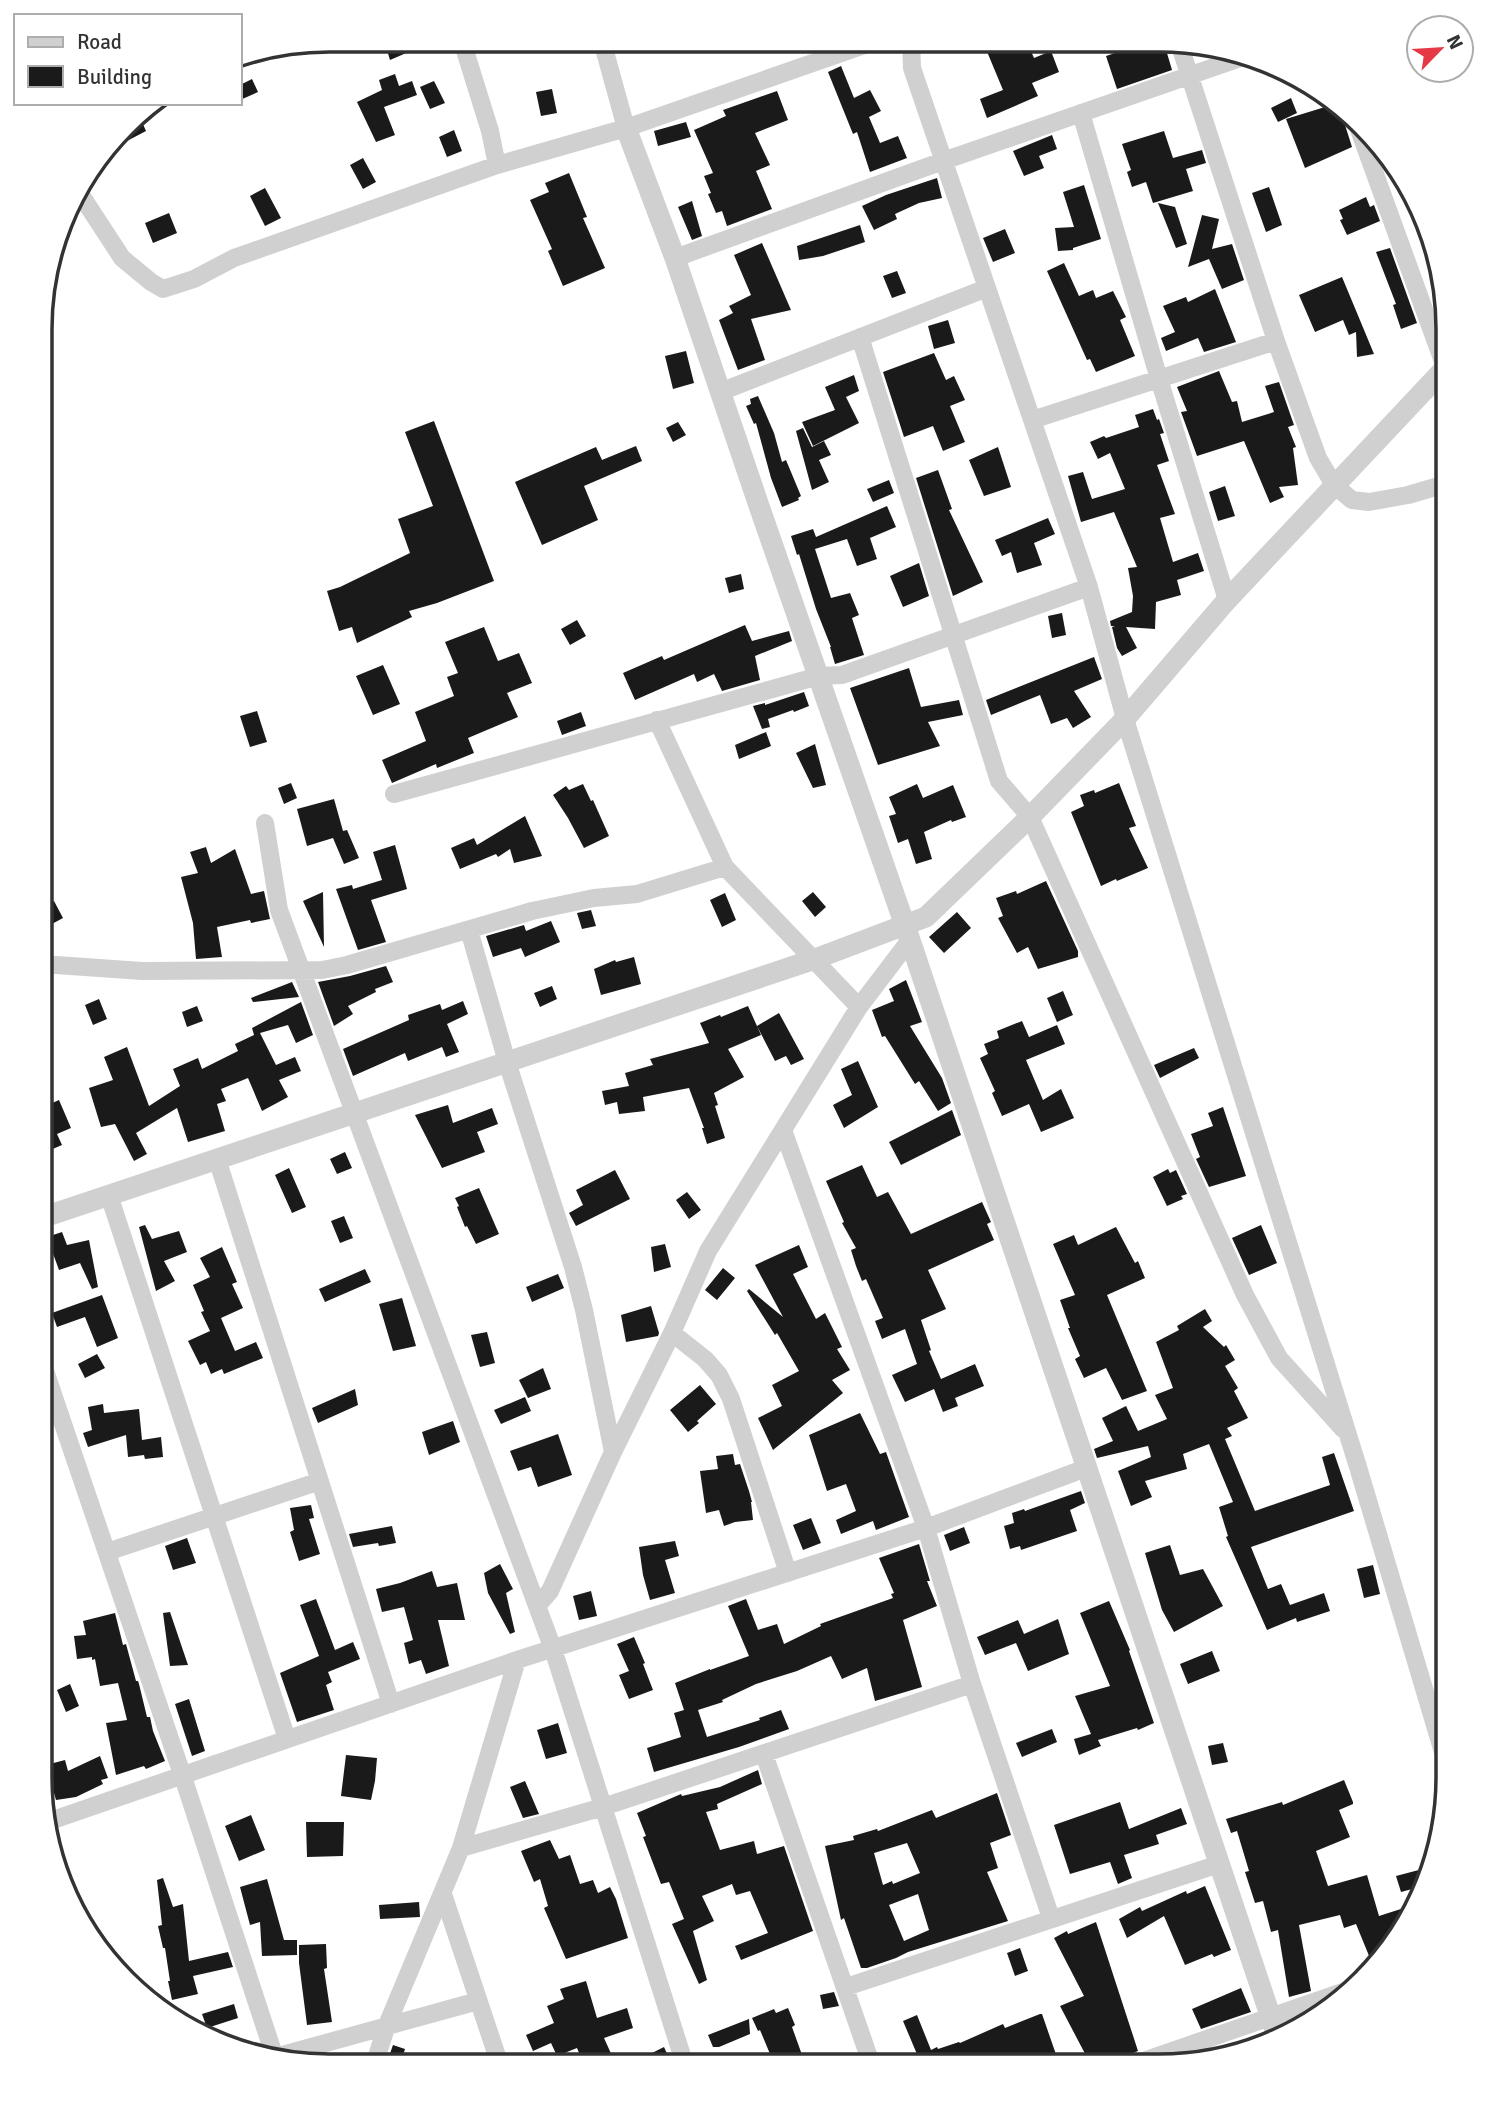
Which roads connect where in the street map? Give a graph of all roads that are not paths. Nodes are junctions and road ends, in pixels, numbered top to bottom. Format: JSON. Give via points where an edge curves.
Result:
{"nodes":[{"id":1,"x":465,"y":52,"type":"edge"},
{"id":2,"x":605,"y":52,"type":"edge"},
{"id":3,"x":844,"y":52,"type":"edge"},
{"id":4,"x":911,"y":52,"type":"edge"},
{"id":5,"x":1183,"y":54,"type":"edge"},
{"id":6,"x":1230,"y":62,"type":"edge"},
{"id":7,"x":1191,"y":75,"type":"junction"},
{"id":8,"x":1081,"y":113,"type":"junction"},
{"id":9,"x":626,"y":128,"type":"junction"},
{"id":10,"x":1364,"y":143,"type":"edge"},
{"id":11,"x":943,"y":161,"type":"junction"},
{"id":12,"x":497,"y":165,"type":"junction"},
{"id":13,"x":85,"y":201,"type":"edge"},
{"id":14,"x":676,"y":258,"type":"junction"},
{"id":15,"x":986,"y":288,"type":"junction"},
{"id":16,"x":1436,"y":336,"type":"edge"},
{"id":17,"x":860,"y":337,"type":"junction"},
{"id":18,"x":1276,"y":341,"type":"junction"},
{"id":19,"x":1436,"y":378,"type":"edge"},
{"id":20,"x":1159,"y":379,"type":"junction"},
{"id":21,"x":720,"y":392,"type":"junction"},
{"id":22,"x":1032,"y":420,"type":"junction"},
{"id":23,"x":1334,"y":485,"type":"junction"},
{"id":24,"x":1436,"y":487,"type":"edge"},
{"id":25,"x":1089,"y":587,"type":"junction"},
{"id":26,"x":1227,"y":600,"type":"junction"},
{"id":27,"x":952,"y":636,"type":"junction"},
{"id":28,"x":819,"y":676,"type":"junction"},
{"id":29,"x":1125,"y":719,"type":"junction"},
{"id":30,"x":657,"y":720,"type":"junction"},
{"id":31,"x":394,"y":794,"type":"dead end"},
{"id":32,"x":1030,"y":817,"type":"junction"},
{"id":33,"x":265,"y":822,"type":"dead end"},
{"id":34,"x":725,"y":867,"type":"junction"},
{"id":35,"x":469,"y":930,"type":"junction"},
{"id":36,"x":908,"y":932,"type":"junction"},
{"id":37,"x":815,"y":959,"type":"junction"},
{"id":38,"x":52,"y":965,"type":"edge"},
{"id":39,"x":302,"y":971,"type":"junction"},
{"id":40,"x":859,"y":1007,"type":"junction"},
{"id":41,"x":507,"y":1062,"type":"junction"},
{"id":42,"x":355,"y":1113,"type":"junction"},
{"id":43,"x":783,"y":1130,"type":"junction"},
{"id":44,"x":217,"y":1159,"type":"junction"},
{"id":45,"x":109,"y":1195,"type":"junction"},
{"id":46,"x":52,"y":1214,"type":"edge"},
{"id":47,"x":671,"y":1333,"type":"junction"},
{"id":48,"x":52,"y":1391,"type":"edge"},
{"id":49,"x":1348,"y":1435,"type":"junction"},
{"id":50,"x":613,"y":1452,"type":"junction"},
{"id":51,"x":1086,"y":1468,"type":"junction"},
{"id":52,"x":320,"y":1481,"type":"junction"},
{"id":53,"x":215,"y":1517,"type":"junction"},
{"id":54,"x":926,"y":1528,"type":"junction"},
{"id":55,"x":107,"y":1552,"type":"junction"},
{"id":56,"x":788,"y":1573,"type":"junction"},
{"id":57,"x":537,"y":1606,"type":"junction"},
{"id":58,"x":553,"y":1649,"type":"junction"},
{"id":59,"x":517,"y":1660,"type":"junction"},
{"id":60,"x":972,"y":1684,"type":"junction"},
{"id":61,"x":391,"y":1704,"type":"junction"},
{"id":62,"x":1436,"y":1729,"type":"edge"},
{"id":63,"x":287,"y":1739,"type":"junction"},
{"id":64,"x":764,"y":1754,"type":"junction"},
{"id":65,"x":183,"y":1777,"type":"junction"},
{"id":66,"x":603,"y":1807,"type":"junction"},
{"id":67,"x":56,"y":1819,"type":"edge"},
{"id":68,"x":461,"y":1848,"type":"junction"},
{"id":69,"x":1219,"y":1864,"type":"junction"},
{"id":70,"x":443,"y":1894,"type":"junction"},
{"id":71,"x":1051,"y":1919,"type":"junction"},
{"id":72,"x":846,"y":1987,"type":"junction"},
{"id":73,"x":1328,"y":1997,"type":"edge"},
{"id":74,"x":478,"y":2001,"type":"junction"},
{"id":75,"x":1270,"y":2017,"type":"junction"},
{"id":76,"x":387,"y":2025,"type":"junction"},
{"id":77,"x":1274,"y":2029,"type":"edge"},
{"id":78,"x":272,"y":2048,"type":"edge"},
{"id":79,"x":295,"y":2052,"type":"edge"},
{"id":80,"x":377,"y":2054,"type":"edge"},
{"id":81,"x":496,"y":2054,"type":"edge"},
{"id":82,"x":682,"y":2054,"type":"edge"},
{"id":83,"x":868,"y":2054,"type":"edge"},
{"id":84,"x":1163,"y":2054,"type":"edge"}],
"edges":[{"from":1,"to":12,"type":"street"},
{"from":2,"to":9,"type":"street"},
{"from":3,"to":9,"type":"street"},
{"from":4,"to":11,"type":"street","via":[[912,68]]},
{"from":5,"to":7,"type":"street"},
{"from":6,"to":7,"type":"street"},
{"from":7,"to":8,"type":"street"},
{"from":7,"to":18,"type":"street"},
{"from":8,"to":11,"type":"street"},
{"from":8,"to":20,"type":"street"},
{"from":9,"to":12,"type":"street"},
{"from":9,"to":14,"type":"street"},
{"from":10,"to":16,"type":"street"},
{"from":11,"to":14,"type":"street"},
{"from":11,"to":15,"type":"street"},
{"from":12,"to":13,"type":"street","via":[[234,258],[163,289],[122,258]]},
{"from":14,"to":21,"type":"street"},
{"from":15,"to":17,"type":"street"},
{"from":15,"to":22,"type":"street"},
{"from":17,"to":21,"type":"street"},
{"from":17,"to":27,"type":"street"},
{"from":18,"to":20,"type":"street"},
{"from":18,"to":23,"type":"street","via":[[1318,458]]},
{"from":19,"to":23,"type":"street"},
{"from":20,"to":22,"type":"street"},
{"from":20,"to":26,"type":"street"},
{"from":21,"to":28,"type":"street"},
{"from":22,"to":25,"type":"street"},
{"from":23,"to":24,"type":"street","via":[[1352,500],[1369,502]]},
{"from":23,"to":26,"type":"street"},
{"from":25,"to":27,"type":"street"},
{"from":25,"to":29,"type":"street"},
{"from":26,"to":29,"type":"street"},
{"from":27,"to":28,"type":"street","via":[[842,676]]},
{"from":27,"to":32,"type":"street","via":[[999,781]]},
{"from":28,"to":30,"type":"street"},
{"from":28,"to":36,"type":"street"},
{"from":29,"to":32,"type":"street"},
{"from":29,"to":49,"type":"street"},
{"from":30,"to":31,"type":"street"},
{"from":30,"to":34,"type":"street"},
{"from":32,"to":36,"type":"street"},
{"from":32,"to":49,"type":"street","via":[[1245,1295],[1279,1358]]},
{"from":33,"to":39,"type":"street","via":[[279,910]]},
{"from":34,"to":35,"type":"street","via":[[637,894],[532,911]]},
{"from":34,"to":37,"type":"street"},
{"from":35,"to":39,"type":"street","via":[[347,965]]},
{"from":35,"to":41,"type":"street"},
{"from":36,"to":37,"type":"street"},
{"from":36,"to":40,"type":"street"},
{"from":36,"to":51,"type":"street"},
{"from":37,"to":40,"type":"street"},
{"from":37,"to":41,"type":"street"},
{"from":38,"to":39,"type":"street","via":[[142,971]]},
{"from":39,"to":42,"type":"street"},
{"from":40,"to":43,"type":"street"},
{"from":41,"to":42,"type":"street"},
{"from":41,"to":50,"type":"street","via":[[573,1267]]},
{"from":42,"to":44,"type":"street"},
{"from":42,"to":57,"type":"street"},
{"from":43,"to":47,"type":"street","via":[[708,1251]]},
{"from":43,"to":54,"type":"street"},
{"from":44,"to":45,"type":"street"},
{"from":44,"to":52,"type":"street"},
{"from":45,"to":46,"type":"street"},
{"from":45,"to":53,"type":"street"},
{"from":47,"to":50,"type":"street"},
{"from":47,"to":56,"type":"street","via":[[705,1359],[731,1399]]},
{"from":48,"to":55,"type":"street"},
{"from":49,"to":62,"type":"street"},
{"from":50,"to":57,"type":"street","via":[[550,1591]]},
{"from":51,"to":54,"type":"street"},
{"from":51,"to":69,"type":"street"},
{"from":52,"to":53,"type":"street"},
{"from":52,"to":61,"type":"street"},
{"from":53,"to":55,"type":"street"},
{"from":53,"to":63,"type":"street"},
{"from":54,"to":56,"type":"street"},
{"from":54,"to":60,"type":"street"},
{"from":55,"to":65,"type":"street"},
{"from":56,"to":58,"type":"street"},
{"from":57,"to":58,"type":"street"},
{"from":58,"to":59,"type":"street"},
{"from":58,"to":66,"type":"street"},
{"from":59,"to":61,"type":"street"},
{"from":59,"to":68,"type":"street"},
{"from":60,"to":64,"type":"street"},
{"from":60,"to":71,"type":"street"},
{"from":61,"to":63,"type":"street"},
{"from":63,"to":65,"type":"street"},
{"from":64,"to":66,"type":"street"},
{"from":64,"to":72,"type":"street"},
{"from":65,"to":67,"type":"street"},
{"from":65,"to":78,"type":"street"},
{"from":66,"to":68,"type":"street"},
{"from":66,"to":82,"type":"street"},
{"from":68,"to":70,"type":"street"},
{"from":69,"to":71,"type":"street"},
{"from":69,"to":75,"type":"street"},
{"from":70,"to":74,"type":"street"},
{"from":70,"to":76,"type":"street"},
{"from":71,"to":72,"type":"street"},
{"from":72,"to":83,"type":"street"},
{"from":73,"to":75,"type":"street"},
{"from":74,"to":76,"type":"street"},
{"from":74,"to":81,"type":"street"},
{"from":75,"to":77,"type":"street"},
{"from":75,"to":84,"type":"street"},
{"from":76,"to":79,"type":"street"},
{"from":76,"to":80,"type":"street"}]}
